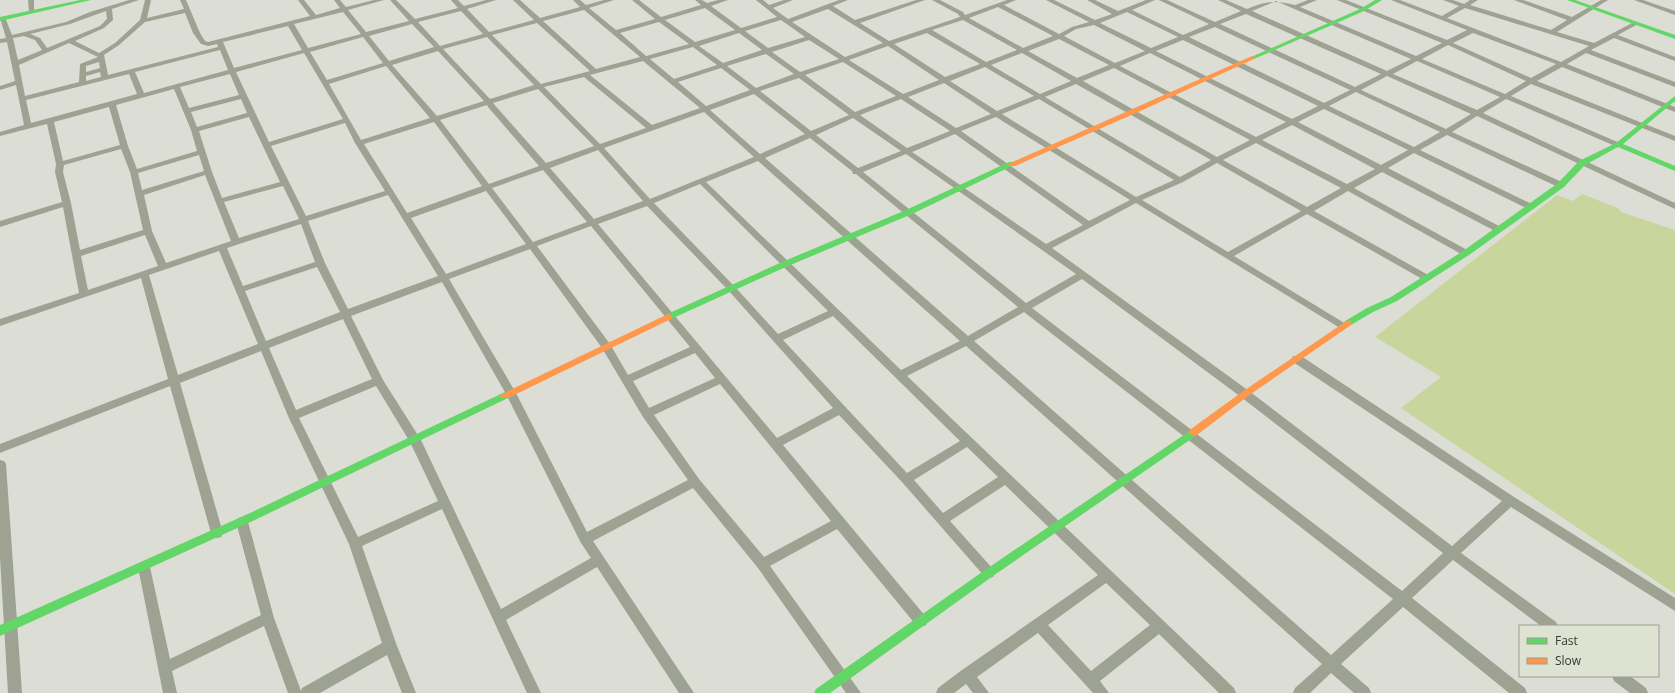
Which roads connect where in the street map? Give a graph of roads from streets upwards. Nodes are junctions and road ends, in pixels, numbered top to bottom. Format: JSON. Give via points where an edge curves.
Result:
{"nodes":[{"id":1,"x":30,"y":0,"type":"edge"},
{"id":2,"x":88,"y":0,"type":"edge"},
{"id":3,"x":136,"y":0,"type":"edge"},
{"id":4,"x":148,"y":0,"type":"edge"},
{"id":5,"x":183,"y":0,"type":"edge"},
{"id":6,"x":301,"y":0,"type":"edge"},
{"id":7,"x":338,"y":0,"type":"edge"},
{"id":8,"x":381,"y":0,"type":"edge"},
{"id":9,"x":393,"y":0,"type":"edge"},
{"id":10,"x":454,"y":0,"type":"edge"},
{"id":11,"x":493,"y":0,"type":"edge"},
{"id":12,"x":516,"y":0,"type":"edge"},
{"id":13,"x":576,"y":0,"type":"edge"},
{"id":14,"x":611,"y":0,"type":"edge"},
{"id":15,"x":636,"y":0,"type":"edge"},
{"id":16,"x":698,"y":0,"type":"edge"},
{"id":17,"x":725,"y":0,"type":"edge"},
{"id":18,"x":759,"y":0,"type":"edge"},
{"id":19,"x":790,"y":0,"type":"edge"},
{"id":20,"x":845,"y":0,"type":"edge"},
{"id":21,"x":922,"y":0,"type":"edge"},
{"id":22,"x":935,"y":0,"type":"edge"},
{"id":23,"x":1013,"y":0,"type":"edge"},
{"id":24,"x":1049,"y":0,"type":"edge"},
{"id":25,"x":1090,"y":0,"type":"edge"},
{"id":26,"x":1152,"y":0,"type":"edge"},
{"id":27,"x":1162,"y":0,"type":"edge"},
{"id":28,"x":1221,"y":0,"type":"edge"},
{"id":29,"x":1274,"y":0,"type":"edge"},
{"id":30,"x":1278,"y":0,"type":"edge"},
{"id":31,"x":1314,"y":0,"type":"edge"},
{"id":32,"x":1340,"y":0,"type":"edge"},
{"id":33,"x":1379,"y":0,"type":"edge"},
{"id":34,"x":1394,"y":0,"type":"edge"},
{"id":35,"x":1446,"y":0,"type":"edge"},
{"id":36,"x":1474,"y":0,"type":"edge"},
{"id":37,"x":1517,"y":0,"type":"edge"},
{"id":38,"x":1570,"y":0,"type":"edge"},
{"id":39,"x":1605,"y":0,"type":"edge"},
{"id":40,"x":1637,"y":0,"type":"edge"},
{"id":41,"x":706,"y":5,"type":"junction"},
{"id":42,"x":999,"y":5,"type":"junction"},
{"id":43,"x":828,"y":6,"type":"junction"},
{"id":44,"x":1464,"y":6,"type":"junction"},
{"id":45,"x":1294,"y":7,"type":"junction"},
{"id":46,"x":109,"y":8,"type":"junction"},
{"id":47,"x":462,"y":8,"type":"junction"},
{"id":48,"x":585,"y":8,"type":"junction"},
{"id":49,"x":769,"y":8,"type":"junction"},
{"id":50,"x":1593,"y":8,"type":"junction"},
{"id":51,"x":345,"y":9,"type":"junction"},
{"id":52,"x":188,"y":10,"type":"junction"},
{"id":53,"x":1127,"y":10,"type":"junction"},
{"id":54,"x":1362,"y":10,"type":"junction"},
{"id":55,"x":1245,"y":11,"type":"junction"},
{"id":56,"x":32,"y":12,"type":"junction"},
{"id":57,"x":1675,"y":13,"type":"edge"},
{"id":58,"x":1118,"y":14,"type":"junction"},
{"id":59,"x":314,"y":17,"type":"junction"},
{"id":60,"x":963,"y":18,"type":"junction"},
{"id":61,"x":1443,"y":18,"type":"junction"},
{"id":62,"x":2,"y":19,"type":"edge"},
{"id":63,"x":660,"y":19,"type":"junction"},
{"id":64,"x":786,"y":19,"type":"junction"},
{"id":65,"x":1573,"y":20,"type":"junction"},
{"id":66,"x":143,"y":21,"type":"junction"},
{"id":67,"x":413,"y":21,"type":"junction"},
{"id":68,"x":538,"y":21,"type":"junction"},
{"id":69,"x":855,"y":22,"type":"junction"},
{"id":70,"x":1330,"y":22,"type":"junction"},
{"id":71,"x":290,"y":23,"type":"junction"},
{"id":72,"x":1094,"y":23,"type":"junction"},
{"id":73,"x":1636,"y":23,"type":"junction"},
{"id":74,"x":1216,"y":24,"type":"junction"},
{"id":75,"x":926,"y":30,"type":"junction"},
{"id":76,"x":1473,"y":30,"type":"junction"},
{"id":77,"x":740,"y":31,"type":"junction"},
{"id":78,"x":1551,"y":32,"type":"junction"},
{"id":79,"x":24,"y":33,"type":"junction"},
{"id":80,"x":614,"y":33,"type":"junction"},
{"id":81,"x":363,"y":34,"type":"junction"},
{"id":82,"x":489,"y":34,"type":"junction"},
{"id":83,"x":1060,"y":36,"type":"junction"},
{"id":84,"x":1300,"y":36,"type":"junction"},
{"id":85,"x":1614,"y":36,"type":"junction"},
{"id":86,"x":810,"y":37,"type":"junction"},
{"id":87,"x":1183,"y":37,"type":"junction"},
{"id":88,"x":1675,"y":37,"type":"edge"},
{"id":89,"x":10,"y":38,"type":"junction"},
{"id":90,"x":0,"y":41,"type":"edge"},
{"id":91,"x":70,"y":42,"type":"junction"},
{"id":92,"x":890,"y":44,"type":"junction"},
{"id":93,"x":1448,"y":44,"type":"junction"},
{"id":94,"x":220,"y":45,"type":"junction"},
{"id":95,"x":694,"y":45,"type":"junction"},
{"id":96,"x":1596,"y":46,"type":"junction"},
{"id":97,"x":439,"y":48,"type":"junction"},
{"id":98,"x":307,"y":50,"type":"junction"},
{"id":99,"x":1271,"y":50,"type":"junction"},
{"id":100,"x":765,"y":51,"type":"junction"},
{"id":101,"x":1021,"y":51,"type":"junction"},
{"id":102,"x":1150,"y":51,"type":"junction"},
{"id":103,"x":1587,"y":51,"type":"junction"},
{"id":104,"x":46,"y":52,"type":"junction"},
{"id":105,"x":101,"y":57,"type":"junction"},
{"id":106,"x":645,"y":58,"type":"junction"},
{"id":107,"x":1675,"y":59,"type":"edge"},
{"id":108,"x":846,"y":60,"type":"junction"},
{"id":109,"x":1417,"y":60,"type":"junction"},
{"id":110,"x":15,"y":64,"type":"junction"},
{"id":111,"x":388,"y":64,"type":"junction"},
{"id":112,"x":1238,"y":64,"type":"junction"},
{"id":113,"x":1561,"y":64,"type":"junction"},
{"id":114,"x":721,"y":65,"type":"junction"},
{"id":115,"x":983,"y":65,"type":"junction"},
{"id":116,"x":1115,"y":66,"type":"junction"},
{"id":117,"x":103,"y":69,"type":"junction"},
{"id":118,"x":131,"y":71,"type":"junction"},
{"id":119,"x":233,"y":71,"type":"junction"},
{"id":120,"x":594,"y":71,"type":"junction"},
{"id":121,"x":585,"y":74,"type":"junction"},
{"id":122,"x":1387,"y":74,"type":"junction"},
{"id":123,"x":82,"y":75,"type":"junction"},
{"id":124,"x":799,"y":75,"type":"junction"},
{"id":125,"x":105,"y":78,"type":"junction"},
{"id":126,"x":1206,"y":79,"type":"junction"},
{"id":127,"x":945,"y":80,"type":"junction"},
{"id":128,"x":1078,"y":81,"type":"junction"},
{"id":129,"x":1531,"y":81,"type":"junction"},
{"id":130,"x":20,"y":82,"type":"junction"},
{"id":131,"x":672,"y":82,"type":"junction"},
{"id":132,"x":325,"y":83,"type":"junction"},
{"id":133,"x":82,"y":84,"type":"junction"},
{"id":134,"x":1675,"y":85,"type":"edge"},
{"id":135,"x":176,"y":86,"type":"junction"},
{"id":136,"x":540,"y":86,"type":"junction"},
{"id":137,"x":0,"y":88,"type":"edge"},
{"id":138,"x":1357,"y":90,"type":"junction"},
{"id":139,"x":755,"y":91,"type":"junction"},
{"id":140,"x":141,"y":95,"type":"junction"},
{"id":141,"x":243,"y":96,"type":"junction"},
{"id":142,"x":903,"y":96,"type":"junction"},
{"id":143,"x":1171,"y":96,"type":"junction"},
{"id":144,"x":1506,"y":96,"type":"junction"},
{"id":145,"x":1038,"y":97,"type":"junction"},
{"id":146,"x":1675,"y":98,"type":"edge"},
{"id":147,"x":23,"y":99,"type":"junction"},
{"id":148,"x":490,"y":102,"type":"junction"},
{"id":149,"x":112,"y":103,"type":"junction"},
{"id":150,"x":1325,"y":105,"type":"junction"},
{"id":151,"x":1664,"y":106,"type":"junction"},
{"id":152,"x":705,"y":109,"type":"junction"},
{"id":153,"x":1675,"y":110,"type":"edge"},
{"id":154,"x":186,"y":111,"type":"junction"},
{"id":155,"x":1134,"y":112,"type":"junction"},
{"id":156,"x":996,"y":113,"type":"junction"},
{"id":157,"x":1476,"y":113,"type":"junction"},
{"id":158,"x":251,"y":114,"type":"junction"},
{"id":159,"x":854,"y":115,"type":"junction"},
{"id":160,"x":50,"y":120,"type":"junction"},
{"id":161,"x":347,"y":120,"type":"junction"},
{"id":162,"x":436,"y":120,"type":"junction"},
{"id":163,"x":1292,"y":122,"type":"junction"},
{"id":164,"x":1640,"y":125,"type":"junction"},
{"id":165,"x":28,"y":126,"type":"junction"},
{"id":166,"x":651,"y":128,"type":"junction"},
{"id":167,"x":195,"y":130,"type":"junction"},
{"id":168,"x":954,"y":130,"type":"junction"},
{"id":169,"x":1094,"y":130,"type":"junction"},
{"id":170,"x":1446,"y":132,"type":"junction"},
{"id":171,"x":0,"y":134,"type":"edge"},
{"id":172,"x":810,"y":135,"type":"junction"},
{"id":173,"x":1675,"y":139,"type":"edge"},
{"id":174,"x":1256,"y":140,"type":"junction"},
{"id":175,"x":359,"y":143,"type":"junction"},
{"id":176,"x":1618,"y":144,"type":"junction"},
{"id":177,"x":266,"y":145,"type":"junction"},
{"id":178,"x":124,"y":146,"type":"junction"},
{"id":179,"x":599,"y":147,"type":"junction"},
{"id":180,"x":1053,"y":148,"type":"junction"},
{"id":181,"x":1415,"y":149,"type":"junction"},
{"id":182,"x":905,"y":151,"type":"junction"},
{"id":183,"x":202,"y":152,"type":"junction"},
{"id":184,"x":760,"y":157,"type":"junction"},
{"id":185,"x":1217,"y":160,"type":"junction"},
{"id":186,"x":1582,"y":163,"type":"junction"},
{"id":187,"x":60,"y":164,"type":"junction"},
{"id":188,"x":1007,"y":166,"type":"junction"},
{"id":189,"x":546,"y":167,"type":"junction"},
{"id":190,"x":1381,"y":168,"type":"junction"},
{"id":191,"x":1675,"y":169,"type":"edge"},
{"id":192,"x":134,"y":172,"type":"junction"},
{"id":193,"x":208,"y":172,"type":"junction"},
{"id":194,"x":856,"y":172,"type":"junction"},
{"id":195,"x":1180,"y":180,"type":"junction"},
{"id":196,"x":701,"y":181,"type":"junction"},
{"id":197,"x":285,"y":183,"type":"junction"},
{"id":198,"x":1561,"y":185,"type":"junction"},
{"id":199,"x":487,"y":188,"type":"junction"},
{"id":200,"x":1348,"y":188,"type":"junction"},
{"id":201,"x":959,"y":189,"type":"junction"},
{"id":202,"x":389,"y":192,"type":"junction"},
{"id":203,"x":140,"y":193,"type":"junction"},
{"id":204,"x":1136,"y":200,"type":"junction"},
{"id":205,"x":220,"y":201,"type":"junction"},
{"id":206,"x":649,"y":202,"type":"junction"},
{"id":207,"x":67,"y":203,"type":"junction"},
{"id":208,"x":1675,"y":206,"type":"edge"},
{"id":209,"x":1531,"y":207,"type":"junction"},
{"id":210,"x":1307,"y":211,"type":"junction"},
{"id":211,"x":909,"y":212,"type":"junction"},
{"id":212,"x":405,"y":217,"type":"junction"},
{"id":213,"x":304,"y":221,"type":"junction"},
{"id":214,"x":592,"y":223,"type":"junction"},
{"id":215,"x":0,"y":224,"type":"edge"},
{"id":216,"x":1090,"y":225,"type":"junction"},
{"id":217,"x":1498,"y":229,"type":"junction"},
{"id":218,"x":148,"y":231,"type":"junction"},
{"id":219,"x":850,"y":238,"type":"junction"},
{"id":220,"x":236,"y":242,"type":"junction"},
{"id":221,"x":532,"y":246,"type":"junction"},
{"id":222,"x":222,"y":247,"type":"junction"},
{"id":223,"x":1046,"y":248,"type":"junction"},
{"id":224,"x":1466,"y":253,"type":"junction"},
{"id":225,"x":77,"y":254,"type":"junction"},
{"id":226,"x":1227,"y":256,"type":"junction"},
{"id":227,"x":320,"y":263,"type":"junction"},
{"id":228,"x":785,"y":264,"type":"junction"},
{"id":229,"x":163,"y":267,"type":"junction"},
{"id":230,"x":144,"y":274,"type":"junction"},
{"id":231,"x":1082,"y":274,"type":"junction"},
{"id":232,"x":444,"y":278,"type":"junction"},
{"id":233,"x":1427,"y":278,"type":"junction"},
{"id":234,"x":732,"y":289,"type":"junction"},
{"id":235,"x":240,"y":290,"type":"junction"},
{"id":236,"x":84,"y":295,"type":"junction"},
{"id":237,"x":1024,"y":307,"type":"junction"},
{"id":238,"x":834,"y":312,"type":"junction"},
{"id":239,"x":345,"y":314,"type":"junction"},
{"id":240,"x":670,"y":316,"type":"junction"},
{"id":241,"x":0,"y":323,"type":"edge"},
{"id":242,"x":1343,"y":326,"type":"junction"},
{"id":243,"x":776,"y":340,"type":"junction"},
{"id":244,"x":966,"y":341,"type":"junction"},
{"id":245,"x":263,"y":346,"type":"junction"},
{"id":246,"x":606,"y":346,"type":"junction"},
{"id":247,"x":696,"y":348,"type":"junction"},
{"id":248,"x":1297,"y":359,"type":"junction"},
{"id":249,"x":901,"y":375,"type":"junction"},
{"id":250,"x":722,"y":379,"type":"junction"},
{"id":251,"x":626,"y":380,"type":"junction"},
{"id":252,"x":173,"y":381,"type":"junction"},
{"id":253,"x":378,"y":381,"type":"junction"},
{"id":254,"x":511,"y":394,"type":"junction"},
{"id":255,"x":1245,"y":394,"type":"junction"},
{"id":256,"x":840,"y":409,"type":"junction"},
{"id":257,"x":647,"y":414,"type":"junction"},
{"id":258,"x":293,"y":416,"type":"junction"},
{"id":259,"x":1191,"y":435,"type":"junction"},
{"id":260,"x":415,"y":440,"type":"junction"},
{"id":261,"x":969,"y":441,"type":"junction"},
{"id":262,"x":776,"y":444,"type":"junction"},
{"id":263,"x":0,"y":449,"type":"edge"},
{"id":264,"x":0,"y":464,"type":"edge"},
{"id":265,"x":1006,"y":478,"type":"junction"},
{"id":266,"x":906,"y":479,"type":"junction"},
{"id":267,"x":1124,"y":481,"type":"junction"},
{"id":268,"x":695,"y":482,"type":"junction"},
{"id":269,"x":326,"y":483,"type":"junction"},
{"id":270,"x":1510,"y":500,"type":"junction"},
{"id":271,"x":444,"y":503,"type":"junction"},
{"id":272,"x":942,"y":520,"type":"junction"},
{"id":273,"x":242,"y":522,"type":"junction"},
{"id":274,"x":838,"y":522,"type":"junction"},
{"id":275,"x":1056,"y":527,"type":"junction"},
{"id":276,"x":217,"y":533,"type":"junction"},
{"id":277,"x":585,"y":539,"type":"junction"},
{"id":278,"x":355,"y":544,"type":"junction"},
{"id":279,"x":1452,"y":553,"type":"junction"},
{"id":280,"x":598,"y":560,"type":"junction"},
{"id":281,"x":762,"y":564,"type":"junction"},
{"id":282,"x":144,"y":567,"type":"junction"},
{"id":283,"x":989,"y":573,"type":"junction"},
{"id":284,"x":1106,"y":576,"type":"junction"},
{"id":285,"x":1403,"y":599,"type":"junction"},
{"id":286,"x":1675,"y":605,"type":"edge"},
{"id":287,"x":499,"y":617,"type":"junction"},
{"id":288,"x":268,"y":618,"type":"junction"},
{"id":289,"x":921,"y":621,"type":"junction"},
{"id":290,"x":1038,"y":624,"type":"junction"},
{"id":291,"x":1550,"y":625,"type":"edge"},
{"id":292,"x":1159,"y":626,"type":"junction"},
{"id":293,"x":6,"y":629,"type":"edge"},
{"id":294,"x":390,"y":646,"type":"junction"},
{"id":295,"x":1332,"y":664,"type":"junction"},
{"id":296,"x":165,"y":668,"type":"junction"},
{"id":297,"x":967,"y":675,"type":"junction"},
{"id":298,"x":843,"y":676,"type":"junction"},
{"id":299,"x":1619,"y":677,"type":"edge"},
{"id":300,"x":1090,"y":680,"type":"junction"},
{"id":301,"x":15,"y":693,"type":"edge"},
{"id":302,"x":170,"y":693,"type":"edge"},
{"id":303,"x":295,"y":693,"type":"edge"},
{"id":304,"x":308,"y":693,"type":"edge"},
{"id":305,"x":409,"y":693,"type":"edge"},
{"id":306,"x":534,"y":693,"type":"edge"},
{"id":307,"x":687,"y":693,"type":"edge"},
{"id":308,"x":820,"y":693,"type":"edge"},
{"id":309,"x":854,"y":693,"type":"edge"},
{"id":310,"x":943,"y":693,"type":"edge"},
{"id":311,"x":982,"y":693,"type":"edge"},
{"id":312,"x":1102,"y":693,"type":"edge"},
{"id":313,"x":1229,"y":693,"type":"edge"},
{"id":314,"x":1300,"y":693,"type":"edge"},
{"id":315,"x":1364,"y":693,"type":"edge"},
{"id":316,"x":1520,"y":693,"type":"edge"},
{"id":317,"x":1642,"y":693,"type":"edge"}],
"edges":[{"from":1,"to":56,"type":"street"},
{"from":2,"to":56,"type":"street"},
{"from":3,"to":46,"type":"street"},
{"from":4,"to":66,"type":"street"},
{"from":5,"to":52,"type":"street"},
{"from":6,"to":59,"type":"street"},
{"from":7,"to":51,"type":"street"},
{"from":8,"to":51,"type":"street"},
{"from":9,"to":67,"type":"street"},
{"from":10,"to":47,"type":"street"},
{"from":11,"to":47,"type":"street"},
{"from":12,"to":68,"type":"street"},
{"from":13,"to":48,"type":"street"},
{"from":14,"to":48,"type":"street"},
{"from":15,"to":63,"type":"street"},
{"from":16,"to":41,"type":"street"},
{"from":17,"to":41,"type":"street"},
{"from":18,"to":49,"type":"street"},
{"from":19,"to":49,"type":"street"},
{"from":20,"to":43,"type":"street"},
{"from":21,"to":69,"type":"street"},
{"from":22,"to":60,"type":"street","via":[[961,14]]},
{"from":23,"to":42,"type":"street"},
{"from":24,"to":72,"type":"street"},
{"from":25,"to":58,"type":"street"},
{"from":26,"to":53,"type":"street"},
{"from":27,"to":74,"type":"street"},
{"from":28,"to":55,"type":"street"},
{"from":29,"to":55,"type":"street"},
{"from":30,"to":45,"type":"street"},
{"from":31,"to":45,"type":"street"},
{"from":32,"to":54,"type":"street"},
{"from":33,"to":54,"type":"street"},
{"from":34,"to":61,"type":"street"},
{"from":35,"to":44,"type":"street"},
{"from":36,"to":44,"type":"street"},
{"from":37,"to":65,"type":"street"},
{"from":38,"to":50,"type":"street"},
{"from":39,"to":50,"type":"street"},
{"from":40,"to":57,"type":"street"},
{"from":41,"to":63,"type":"street"},
{"from":41,"to":77,"type":"street"},
{"from":42,"to":60,"type":"street"},
{"from":42,"to":83,"type":"street"},
{"from":43,"to":64,"type":"street"},
{"from":43,"to":69,"type":"street"},
{"from":44,"to":61,"type":"street"},
{"from":44,"to":78,"type":"street"},
{"from":45,"to":70,"type":"street"},
{"from":46,"to":79,"type":"street","via":[[68,23]]},
{"from":46,"to":91,"type":"street","via":[[110,20],[91,33]]},
{"from":47,"to":67,"type":"street"},
{"from":47,"to":82,"type":"street"},
{"from":48,"to":68,"type":"street"},
{"from":48,"to":80,"type":"street"},
{"from":49,"to":64,"type":"street"},
{"from":50,"to":65,"type":"street"},
{"from":50,"to":73,"type":"street"},
{"from":51,"to":59,"type":"street"},
{"from":51,"to":81,"type":"street"},
{"from":52,"to":66,"type":"street"},
{"from":52,"to":94,"type":"street","via":[[203,43]]},
{"from":53,"to":58,"type":"street"},
{"from":53,"to":87,"type":"street"},
{"from":54,"to":70,"type":"street"},
{"from":54,"to":93,"type":"street"},
{"from":55,"to":74,"type":"street"},
{"from":55,"to":84,"type":"street"},
{"from":56,"to":62,"type":"street"},
{"from":58,"to":72,"type":"street"},
{"from":59,"to":71,"type":"street"},
{"from":60,"to":75,"type":"street"},
{"from":60,"to":101,"type":"street"},
{"from":61,"to":76,"type":"street"},
{"from":62,"to":89,"type":"street"},
{"from":63,"to":80,"type":"street"},
{"from":63,"to":95,"type":"street"},
{"from":64,"to":77,"type":"street"},
{"from":64,"to":86,"type":"street"},
{"from":65,"to":78,"type":"street"},
{"from":66,"to":105,"type":"street"},
{"from":67,"to":81,"type":"street"},
{"from":67,"to":97,"type":"street"},
{"from":68,"to":82,"type":"street"},
{"from":68,"to":120,"type":"street"},
{"from":69,"to":92,"type":"street"},
{"from":70,"to":84,"type":"street"},
{"from":70,"to":109,"type":"street"},
{"from":71,"to":94,"type":"street"},
{"from":71,"to":98,"type":"street"},
{"from":72,"to":83,"type":"street","via":[[1074,28]]},
{"from":72,"to":102,"type":"street"},
{"from":73,"to":85,"type":"street"},
{"from":73,"to":88,"type":"street"},
{"from":74,"to":87,"type":"street"},
{"from":74,"to":99,"type":"street"},
{"from":75,"to":92,"type":"street"},
{"from":75,"to":115,"type":"street"},
{"from":76,"to":93,"type":"street"},
{"from":76,"to":113,"type":"street"},
{"from":77,"to":95,"type":"street"},
{"from":77,"to":100,"type":"street"},
{"from":78,"to":96,"type":"street"},
{"from":79,"to":89,"type":"street"},
{"from":79,"to":104,"type":"street","via":[[38,39]]},
{"from":80,"to":106,"type":"street"},
{"from":81,"to":98,"type":"street"},
{"from":81,"to":111,"type":"street"},
{"from":82,"to":97,"type":"street"},
{"from":82,"to":136,"type":"street"},
{"from":83,"to":101,"type":"street"},
{"from":83,"to":116,"type":"street"},
{"from":84,"to":99,"type":"street"},
{"from":84,"to":122,"type":"street"},
{"from":85,"to":96,"type":"street"},
{"from":85,"to":107,"type":"street"},
{"from":86,"to":100,"type":"street"},
{"from":86,"to":108,"type":"street"},
{"from":87,"to":102,"type":"street"},
{"from":87,"to":112,"type":"street"},
{"from":89,"to":90,"type":"street"},
{"from":89,"to":110,"type":"street"},
{"from":91,"to":104,"type":"street"},
{"from":91,"to":105,"type":"street"},
{"from":92,"to":108,"type":"street"},
{"from":92,"to":127,"type":"street"},
{"from":93,"to":109,"type":"street"},
{"from":93,"to":129,"type":"street"},
{"from":94,"to":118,"type":"street"},
{"from":94,"to":119,"type":"street"},
{"from":95,"to":106,"type":"street"},
{"from":95,"to":114,"type":"street"},
{"from":96,"to":103,"type":"street"},
{"from":97,"to":111,"type":"street"},
{"from":97,"to":148,"type":"street"},
{"from":98,"to":119,"type":"street"},
{"from":98,"to":132,"type":"street"},
{"from":99,"to":112,"type":"street"},
{"from":99,"to":138,"type":"street"},
{"from":100,"to":114,"type":"street"},
{"from":100,"to":124,"type":"street"},
{"from":101,"to":115,"type":"street"},
{"from":101,"to":128,"type":"street"},
{"from":102,"to":116,"type":"street"},
{"from":102,"to":126,"type":"street"},
{"from":103,"to":113,"type":"street"},
{"from":103,"to":134,"type":"street"},
{"from":104,"to":110,"type":"street"},
{"from":105,"to":117,"type":"street"},
{"from":105,"to":123,"type":"street","via":[[83,64]]},
{"from":106,"to":120,"type":"street"},
{"from":106,"to":131,"type":"street"},
{"from":108,"to":124,"type":"street"},
{"from":108,"to":142,"type":"street"},
{"from":109,"to":122,"type":"street"},
{"from":109,"to":144,"type":"street"},
{"from":110,"to":130,"type":"street"},
{"from":111,"to":132,"type":"street"},
{"from":111,"to":162,"type":"street"},
{"from":112,"to":126,"type":"street"},
{"from":112,"to":150,"type":"street"},
{"from":113,"to":129,"type":"street"},
{"from":113,"to":151,"type":"street"},
{"from":114,"to":131,"type":"street"},
{"from":114,"to":139,"type":"street"},
{"from":115,"to":127,"type":"street"},
{"from":115,"to":145,"type":"street"},
{"from":116,"to":128,"type":"street"},
{"from":116,"to":143,"type":"street"},
{"from":117,"to":123,"type":"street"},
{"from":117,"to":125,"type":"street"},
{"from":118,"to":125,"type":"street"},
{"from":118,"to":140,"type":"street"},
{"from":119,"to":135,"type":"street"},
{"from":119,"to":141,"type":"street"},
{"from":120,"to":121,"type":"street"},
{"from":121,"to":136,"type":"street"},
{"from":121,"to":166,"type":"street"},
{"from":122,"to":138,"type":"street"},
{"from":122,"to":157,"type":"street"},
{"from":123,"to":133,"type":"street"},
{"from":124,"to":139,"type":"street"},
{"from":124,"to":159,"type":"street"},
{"from":125,"to":133,"type":"street"},
{"from":126,"to":143,"type":"street"},
{"from":126,"to":163,"type":"street"},
{"from":127,"to":142,"type":"street"},
{"from":127,"to":156,"type":"street"},
{"from":128,"to":145,"type":"street"},
{"from":128,"to":155,"type":"street"},
{"from":129,"to":144,"type":"street"},
{"from":129,"to":164,"type":"street"},
{"from":130,"to":137,"type":"street"},
{"from":130,"to":147,"type":"street"},
{"from":131,"to":152,"type":"street"},
{"from":132,"to":161,"type":"street"},
{"from":133,"to":147,"type":"street"},
{"from":135,"to":140,"type":"street"},
{"from":135,"to":154,"type":"street"},
{"from":136,"to":148,"type":"street"},
{"from":136,"to":179,"type":"street"},
{"from":138,"to":150,"type":"street"},
{"from":138,"to":170,"type":"street"},
{"from":139,"to":152,"type":"street"},
{"from":139,"to":172,"type":"street"},
{"from":140,"to":149,"type":"street"},
{"from":141,"to":154,"type":"street"},
{"from":141,"to":158,"type":"street"},
{"from":142,"to":159,"type":"street"},
{"from":142,"to":168,"type":"street"},
{"from":143,"to":155,"type":"street"},
{"from":143,"to":174,"type":"street"},
{"from":144,"to":157,"type":"street"},
{"from":144,"to":176,"type":"street"},
{"from":145,"to":156,"type":"street"},
{"from":145,"to":169,"type":"street"},
{"from":146,"to":151,"type":"street"},
{"from":147,"to":165,"type":"street"},
{"from":148,"to":162,"type":"street"},
{"from":148,"to":189,"type":"street"},
{"from":149,"to":160,"type":"street"},
{"from":149,"to":178,"type":"street"},
{"from":150,"to":163,"type":"street"},
{"from":150,"to":181,"type":"street"},
{"from":151,"to":153,"type":"street"},
{"from":151,"to":164,"type":"street"},
{"from":152,"to":166,"type":"street"},
{"from":152,"to":184,"type":"street"},
{"from":154,"to":167,"type":"street"},
{"from":155,"to":169,"type":"street"},
{"from":155,"to":185,"type":"street"},
{"from":156,"to":168,"type":"street"},
{"from":156,"to":180,"type":"street"},
{"from":157,"to":170,"type":"street"},
{"from":157,"to":186,"type":"street"},
{"from":158,"to":167,"type":"street"},
{"from":158,"to":177,"type":"street"},
{"from":159,"to":172,"type":"street"},
{"from":159,"to":182,"type":"street"},
{"from":160,"to":165,"type":"street"},
{"from":160,"to":187,"type":"street"},
{"from":161,"to":175,"type":"street"},
{"from":161,"to":177,"type":"street"},
{"from":162,"to":175,"type":"street"},
{"from":162,"to":199,"type":"street"},
{"from":163,"to":174,"type":"street"},
{"from":163,"to":190,"type":"street"},
{"from":164,"to":173,"type":"street"},
{"from":164,"to":176,"type":"street"},
{"from":165,"to":171,"type":"street"},
{"from":166,"to":179,"type":"street"},
{"from":167,"to":183,"type":"street"},
{"from":168,"to":182,"type":"street"},
{"from":168,"to":188,"type":"street"},
{"from":169,"to":180,"type":"street"},
{"from":169,"to":195,"type":"street"},
{"from":170,"to":181,"type":"street"},
{"from":170,"to":198,"type":"street"},
{"from":172,"to":184,"type":"street"},
{"from":172,"to":194,"type":"street"},
{"from":174,"to":185,"type":"street"},
{"from":174,"to":200,"type":"street"},
{"from":175,"to":202,"type":"street"},
{"from":176,"to":186,"type":"street"},
{"from":176,"to":191,"type":"street"},
{"from":177,"to":197,"type":"street"},
{"from":178,"to":187,"type":"street"},
{"from":178,"to":192,"type":"street"},
{"from":179,"to":189,"type":"street"},
{"from":179,"to":206,"type":"street"},
{"from":180,"to":188,"type":"street"},
{"from":180,"to":204,"type":"street"},
{"from":181,"to":190,"type":"street"},
{"from":181,"to":209,"type":"street"},
{"from":182,"to":194,"type":"street"},
{"from":182,"to":201,"type":"street"},
{"from":183,"to":192,"type":"street"},
{"from":183,"to":193,"type":"street"},
{"from":184,"to":196,"type":"street"},
{"from":184,"to":219,"type":"street"},
{"from":185,"to":195,"type":"street"},
{"from":185,"to":210,"type":"street"},
{"from":186,"to":198,"type":"street"},
{"from":186,"to":208,"type":"street"},
{"from":187,"to":207,"type":"street","via":[[59,172]]},
{"from":188,"to":201,"type":"street"},
{"from":188,"to":216,"type":"street"},
{"from":189,"to":199,"type":"street"},
{"from":189,"to":214,"type":"street"},
{"from":190,"to":200,"type":"street"},
{"from":190,"to":217,"type":"street"},
{"from":192,"to":203,"type":"street"},
{"from":193,"to":203,"type":"street"},
{"from":193,"to":205,"type":"street"},
{"from":194,"to":211,"type":"street"},
{"from":195,"to":204,"type":"street"},
{"from":196,"to":206,"type":"street"},
{"from":196,"to":228,"type":"street"},
{"from":197,"to":205,"type":"street"},
{"from":197,"to":213,"type":"street"},
{"from":198,"to":209,"type":"street"},
{"from":199,"to":212,"type":"street"},
{"from":199,"to":221,"type":"street"},
{"from":200,"to":210,"type":"street"},
{"from":200,"to":224,"type":"street"},
{"from":201,"to":211,"type":"street"},
{"from":201,"to":223,"type":"street"},
{"from":202,"to":212,"type":"street"},
{"from":202,"to":213,"type":"street"},
{"from":203,"to":218,"type":"street"},
{"from":204,"to":216,"type":"street"},
{"from":204,"to":226,"type":"street"},
{"from":205,"to":220,"type":"street"},
{"from":206,"to":214,"type":"street"},
{"from":206,"to":234,"type":"street","via":[[691,249]]},
{"from":207,"to":215,"type":"street"},
{"from":207,"to":225,"type":"street"},
{"from":209,"to":217,"type":"street"},
{"from":210,"to":226,"type":"street"},
{"from":210,"to":233,"type":"street"},
{"from":211,"to":219,"type":"street"},
{"from":211,"to":237,"type":"street"},
{"from":212,"to":232,"type":"street"},
{"from":213,"to":220,"type":"street"},
{"from":213,"to":227,"type":"street"},
{"from":214,"to":221,"type":"street"},
{"from":214,"to":240,"type":"street"},
{"from":216,"to":223,"type":"street"},
{"from":217,"to":224,"type":"street"},
{"from":218,"to":225,"type":"street"},
{"from":218,"to":229,"type":"street"},
{"from":219,"to":228,"type":"street"},
{"from":219,"to":244,"type":"street"},
{"from":220,"to":222,"type":"street"},
{"from":221,"to":232,"type":"street"},
{"from":221,"to":246,"type":"street"},
{"from":222,"to":229,"type":"street"},
{"from":222,"to":235,"type":"street"},
{"from":223,"to":231,"type":"street"},
{"from":224,"to":233,"type":"street"},
{"from":225,"to":236,"type":"street"},
{"from":226,"to":242,"type":"street"},
{"from":227,"to":235,"type":"street"},
{"from":227,"to":239,"type":"street"},
{"from":228,"to":234,"type":"street"},
{"from":228,"to":238,"type":"street"},
{"from":229,"to":230,"type":"street"},
{"from":230,"to":236,"type":"street"},
{"from":230,"to":252,"type":"street"},
{"from":231,"to":237,"type":"street"},
{"from":231,"to":255,"type":"street"},
{"from":232,"to":239,"type":"street"},
{"from":232,"to":254,"type":"street"},
{"from":233,"to":242,"type":"street"},
{"from":234,"to":240,"type":"street"},
{"from":234,"to":243,"type":"street"},
{"from":235,"to":245,"type":"street"},
{"from":236,"to":241,"type":"street"},
{"from":237,"to":244,"type":"street"},
{"from":237,"to":259,"type":"street"},
{"from":238,"to":243,"type":"street"},
{"from":238,"to":249,"type":"street"},
{"from":239,"to":245,"type":"street"},
{"from":239,"to":253,"type":"street"},
{"from":240,"to":246,"type":"street"},
{"from":240,"to":247,"type":"street"},
{"from":242,"to":248,"type":"street"},
{"from":243,"to":256,"type":"street"},
{"from":244,"to":249,"type":"street"},
{"from":244,"to":267,"type":"street"},
{"from":245,"to":252,"type":"street"},
{"from":245,"to":258,"type":"street"},
{"from":246,"to":251,"type":"street"},
{"from":246,"to":254,"type":"street"},
{"from":247,"to":250,"type":"street"},
{"from":247,"to":251,"type":"street"},
{"from":248,"to":255,"type":"street"},
{"from":248,"to":270,"type":"street"},
{"from":249,"to":261,"type":"street"},
{"from":250,"to":257,"type":"street"},
{"from":250,"to":262,"type":"street"},
{"from":251,"to":257,"type":"street"},
{"from":252,"to":263,"type":"street"},
{"from":252,"to":276,"type":"street"},
{"from":253,"to":258,"type":"street"},
{"from":253,"to":260,"type":"street"},
{"from":254,"to":260,"type":"street"},
{"from":254,"to":277,"type":"street"},
{"from":255,"to":259,"type":"street"},
{"from":255,"to":279,"type":"street"},
{"from":256,"to":262,"type":"street"},
{"from":256,"to":266,"type":"street"},
{"from":257,"to":268,"type":"street"},
{"from":258,"to":269,"type":"street"},
{"from":259,"to":267,"type":"street"},
{"from":259,"to":285,"type":"street"},
{"from":260,"to":269,"type":"street"},
{"from":260,"to":271,"type":"street"},
{"from":261,"to":265,"type":"street"},
{"from":261,"to":266,"type":"street"},
{"from":262,"to":274,"type":"street"},
{"from":264,"to":293,"type":"street"},
{"from":265,"to":272,"type":"street"},
{"from":265,"to":275,"type":"street"},
{"from":266,"to":272,"type":"street"},
{"from":267,"to":275,"type":"street"},
{"from":267,"to":295,"type":"street"},
{"from":268,"to":277,"type":"street"},
{"from":268,"to":281,"type":"street"},
{"from":269,"to":273,"type":"street"},
{"from":269,"to":278,"type":"street"},
{"from":270,"to":279,"type":"street"},
{"from":270,"to":286,"type":"street"},
{"from":271,"to":278,"type":"street"},
{"from":271,"to":287,"type":"street"},
{"from":272,"to":283,"type":"street"},
{"from":273,"to":276,"type":"street"},
{"from":273,"to":288,"type":"street"},
{"from":274,"to":281,"type":"street"},
{"from":274,"to":289,"type":"street"},
{"from":275,"to":283,"type":"street"},
{"from":275,"to":284,"type":"street"},
{"from":276,"to":282,"type":"street"},
{"from":277,"to":280,"type":"street"},
{"from":278,"to":294,"type":"street"},
{"from":279,"to":285,"type":"street"},
{"from":279,"to":291,"type":"street"},
{"from":280,"to":287,"type":"street"},
{"from":280,"to":307,"type":"street"},
{"from":281,"to":298,"type":"street"},
{"from":282,"to":293,"type":"street"},
{"from":282,"to":296,"type":"street"},
{"from":283,"to":289,"type":"street"},
{"from":284,"to":290,"type":"street"},
{"from":284,"to":292,"type":"street"},
{"from":285,"to":295,"type":"street"},
{"from":285,"to":316,"type":"street"},
{"from":287,"to":306,"type":"street"},
{"from":288,"to":296,"type":"street"},
{"from":288,"to":303,"type":"street"},
{"from":289,"to":298,"type":"street"},
{"from":290,"to":297,"type":"street"},
{"from":290,"to":300,"type":"street"},
{"from":292,"to":300,"type":"street"},
{"from":292,"to":313,"type":"street"},
{"from":293,"to":301,"type":"street"},
{"from":294,"to":304,"type":"street"},
{"from":294,"to":305,"type":"street"},
{"from":295,"to":314,"type":"street"},
{"from":295,"to":315,"type":"street"},
{"from":296,"to":302,"type":"street"},
{"from":297,"to":310,"type":"street"},
{"from":297,"to":311,"type":"street"},
{"from":298,"to":308,"type":"street"},
{"from":298,"to":309,"type":"street"},
{"from":299,"to":317,"type":"street"},
{"from":300,"to":312,"type":"street"}]}
